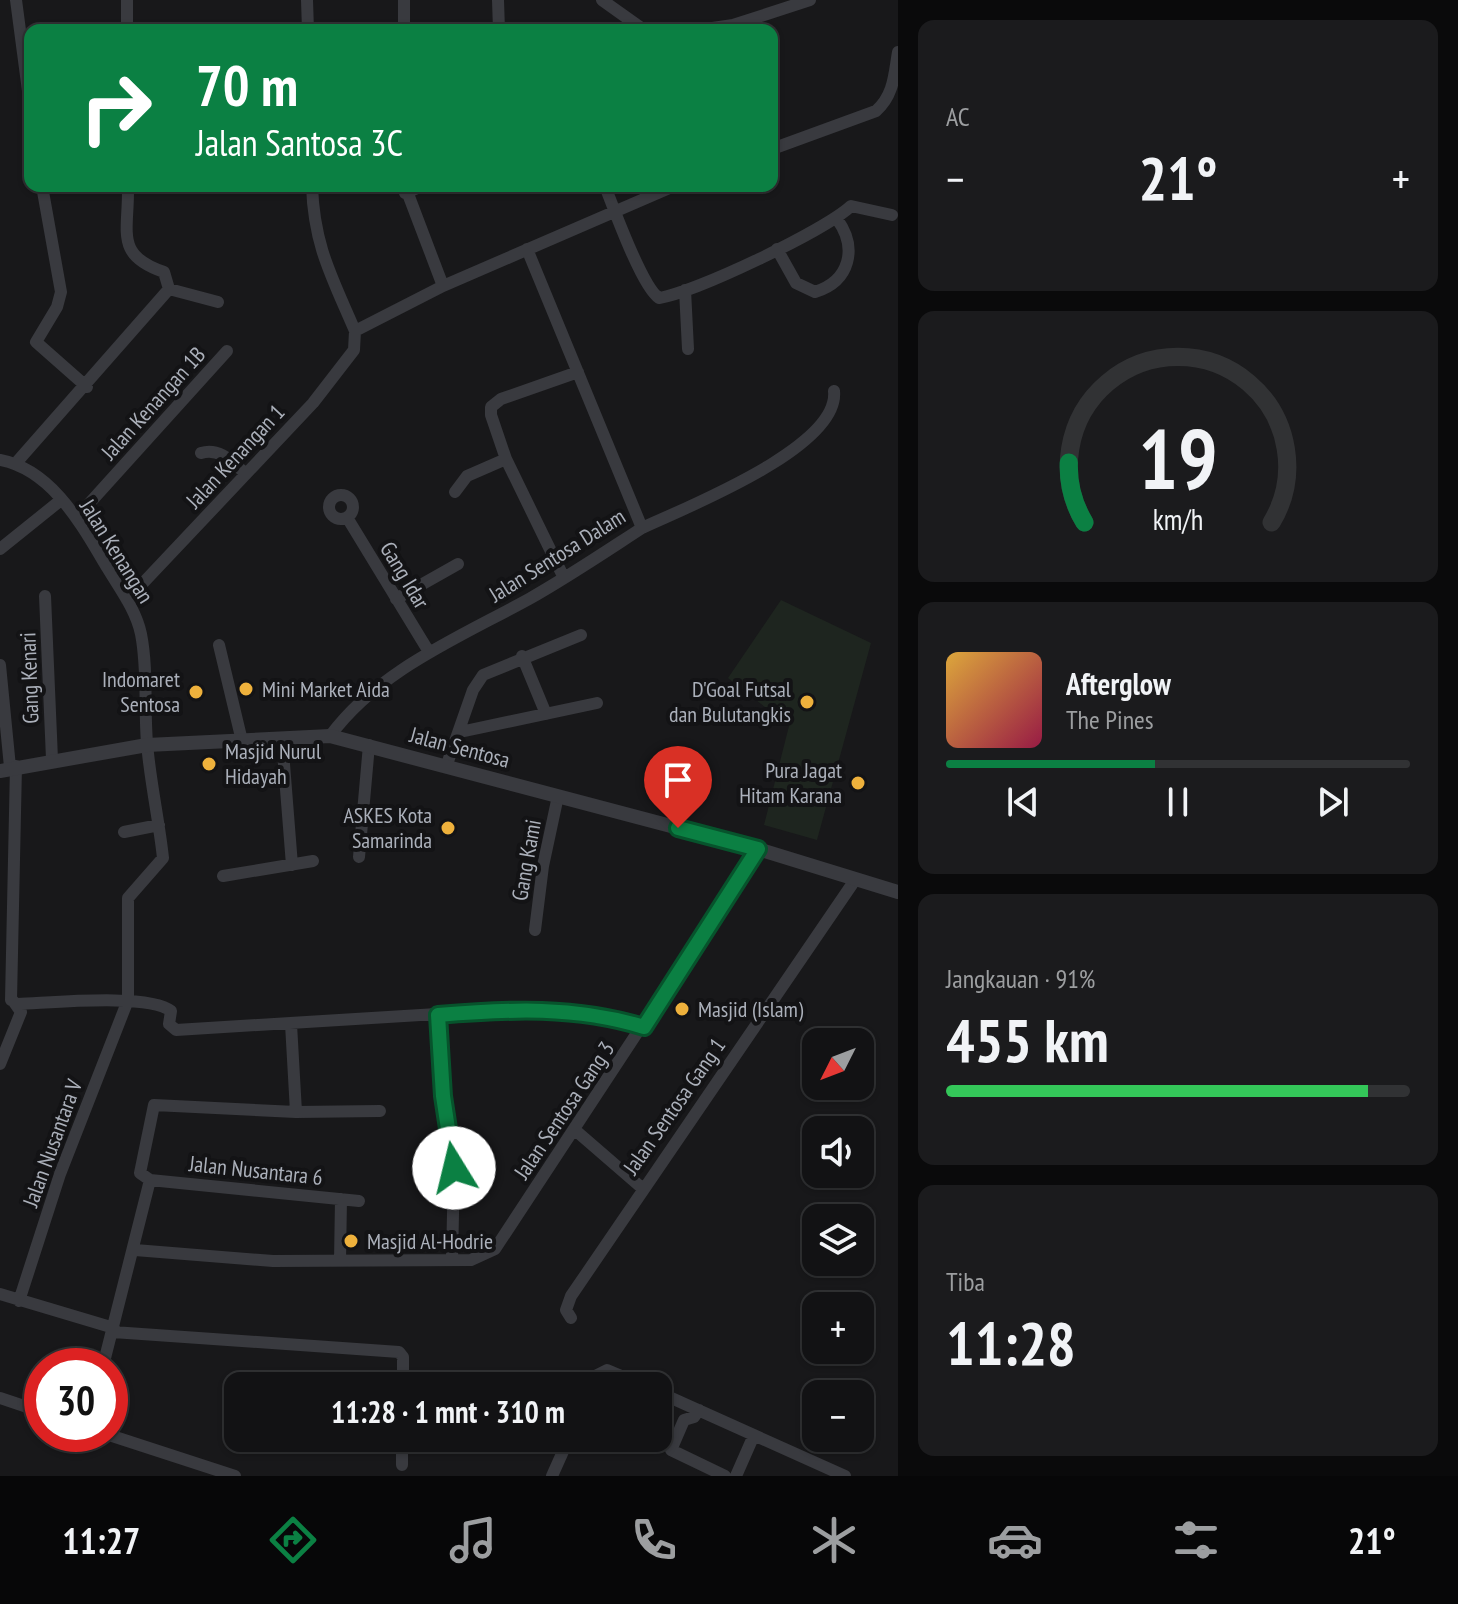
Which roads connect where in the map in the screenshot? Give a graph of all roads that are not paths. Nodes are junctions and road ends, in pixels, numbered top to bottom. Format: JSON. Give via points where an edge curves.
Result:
{"nodes":[{"id":1,"x":16,"y":0,"type":"edge"},
{"id":2,"x":127,"y":0,"type":"edge"},
{"id":3,"x":307,"y":0,"type":"edge"},
{"id":4,"x":404,"y":0,"type":"edge"},
{"id":5,"x":498,"y":0,"type":"edge"},
{"id":6,"x":602,"y":0,"type":"edge"},
{"id":7,"x":810,"y":0,"type":"edge"},
{"id":8,"x":127,"y":24,"type":"edge"},
{"id":9,"x":308,"y":24,"type":"edge"},
{"id":10,"x":404,"y":24,"type":"edge"},
{"id":11,"x":499,"y":24,"type":"edge"},
{"id":12,"x":636,"y":24,"type":"edge"},
{"id":13,"x":736,"y":24,"type":"edge"},
{"id":14,"x":898,"y":52,"type":"edge"},
{"id":15,"x":24,"y":61,"type":"edge"},
{"id":16,"x":778,"y":147,"type":"edge"},
{"id":17,"x":43,"y":192,"type":"edge"},
{"id":18,"x":128,"y":192,"type":"edge"},
{"id":19,"x":312,"y":192,"type":"edge"},
{"id":20,"x":406,"y":192,"type":"edge"},
{"id":21,"x":607,"y":192,"type":"edge"},
{"id":22,"x":660,"y":192,"type":"edge"},
{"id":23,"x":615,"y":211,"type":"junction"},
{"id":24,"x":892,"y":215,"type":"dead end"},
{"id":25,"x":837,"y":219,"type":"junction"},
{"id":26,"x":527,"y":249,"type":"junction"},
{"id":27,"x":777,"y":249,"type":"junction"},
{"id":28,"x":443,"y":286,"type":"junction"},
{"id":29,"x":169,"y":289,"type":"junction"},
{"id":30,"x":685,"y":290,"type":"junction"},
{"id":31,"x":218,"y":302,"type":"dead end"},
{"id":32,"x":355,"y":331,"type":"junction"},
{"id":33,"x":688,"y":349,"type":"dead end"},
{"id":34,"x":227,"y":351,"type":"dead end"},
{"id":35,"x":578,"y":372,"type":"junction"},
{"id":36,"x":87,"y":387,"type":"junction"},
{"id":37,"x":834,"y":391,"type":"dead end"},
{"id":38,"x":201,"y":453,"type":"dead end"},
{"id":39,"x":506,"y":459,"type":"junction"},
{"id":40,"x":0,"y":460,"type":"edge"},
{"id":41,"x":16,"y":463,"type":"junction"},
{"id":42,"x":246,"y":474,"type":"junction"},
{"id":43,"x":455,"y":492,"type":"dead end"},
{"id":44,"x":61,"y":500,"type":"junction"},
{"id":45,"x":77,"y":517,"type":"junction"},
{"id":46,"x":348,"y":519,"type":"dead end"},
{"id":47,"x":642,"y":528,"type":"junction"},
{"id":48,"x":0,"y":549,"type":"edge"},
{"id":49,"x":458,"y":564,"type":"dead end"},
{"id":50,"x":564,"y":578,"type":"junction"},
{"id":51,"x":45,"y":596,"type":"dead end"},
{"id":52,"x":396,"y":599,"type":"junction"},
{"id":53,"x":127,"y":600,"type":"junction"},
{"id":54,"x":581,"y":635,"type":"dead end"},
{"id":55,"x":219,"y":645,"type":"dead end"},
{"id":56,"x":429,"y":652,"type":"junction"},
{"id":57,"x":522,"y":656,"type":"junction"},
{"id":58,"x":0,"y":665,"type":"edge"},
{"id":59,"x":597,"y":703,"type":"dead end"},
{"id":60,"x":546,"y":714,"type":"junction"},
{"id":61,"x":460,"y":732,"type":"junction"},
{"id":62,"x":330,"y":736,"type":"junction"},
{"id":63,"x":282,"y":739,"type":"junction"},
{"id":64,"x":242,"y":741,"type":"junction"},
{"id":65,"x":147,"y":745,"type":"junction"},
{"id":66,"x":369,"y":745,"type":"junction"},
{"id":67,"x":52,"y":759,"type":"junction"},
{"id":68,"x":446,"y":767,"type":"junction"},
{"id":69,"x":9,"y":768,"type":"edge"},
{"id":70,"x":558,"y":796,"type":"junction"},
{"id":71,"x":159,"y":825,"type":"junction"},
{"id":72,"x":124,"y":832,"type":"dead end"},
{"id":73,"x":758,"y":849,"type":"junction"},
{"id":74,"x":359,"y":857,"type":"dead end"},
{"id":75,"x":313,"y":861,"type":"dead end"},
{"id":76,"x":292,"y":865,"type":"junction"},
{"id":77,"x":223,"y":876,"type":"dead end"},
{"id":78,"x":855,"y":880,"type":"junction"},
{"id":79,"x":898,"y":892,"type":"edge"},
{"id":80,"x":535,"y":930,"type":"dead end"},
{"id":81,"x":128,"y":1000,"type":"junction"},
{"id":82,"x":10,"y":1001,"type":"edge"},
{"id":83,"x":438,"y":1015,"type":"junction"},
{"id":84,"x":291,"y":1024,"type":"junction"},
{"id":85,"x":644,"y":1027,"type":"junction"},
{"id":86,"x":0,"y":1064,"type":"edge"},
{"id":87,"x":380,"y":1111,"type":"dead end"},
{"id":88,"x":296,"y":1112,"type":"junction"},
{"id":89,"x":575,"y":1130,"type":"junction"},
{"id":90,"x":150,"y":1180,"type":"junction"},
{"id":91,"x":642,"y":1188,"type":"junction"},
{"id":92,"x":341,"y":1199,"type":"junction"},
{"id":93,"x":359,"y":1201,"type":"dead end"},
{"id":94,"x":135,"y":1250,"type":"junction"},
{"id":95,"x":452,"y":1260,"type":"junction"},
{"id":96,"x":340,"y":1261,"type":"junction"},
{"id":97,"x":0,"y":1294,"type":"edge"},
{"id":98,"x":19,"y":1301,"type":"junction"},
{"id":99,"x":571,"y":1318,"type":"dead end"},
{"id":100,"x":114,"y":1330,"type":"junction"},
{"id":101,"x":108,"y":1348,"type":"edge"},
{"id":102,"x":403,"y":1372,"type":"edge"},
{"id":103,"x":0,"y":1398,"type":"edge"},
{"id":104,"x":672,"y":1398,"type":"edge"},
{"id":105,"x":24,"y":1406,"type":"edge"},
{"id":106,"x":699,"y":1410,"type":"junction"},
{"id":107,"x":754,"y":1435,"type":"junction"},
{"id":108,"x":128,"y":1441,"type":"edge"},
{"id":109,"x":402,"y":1452,"type":"edge"},
{"id":110,"x":563,"y":1452,"type":"edge"},
{"id":111,"x":402,"y":1465,"type":"dead end"},
{"id":112,"x":235,"y":1476,"type":"edge"},
{"id":113,"x":552,"y":1476,"type":"edge"},
{"id":114,"x":725,"y":1476,"type":"edge"},
{"id":115,"x":736,"y":1476,"type":"edge"},
{"id":116,"x":845,"y":1476,"type":"edge"}],
"edges":[{"from":1,"to":15,"type":"street"},
{"from":2,"to":8,"type":"street"},
{"from":3,"to":9,"type":"street"},
{"from":4,"to":10,"type":"street"},
{"from":5,"to":11,"type":"street"},
{"from":6,"to":12,"type":"street"},
{"from":7,"to":13,"type":"street"},
{"from":14,"to":16,"type":"street","via":[[886,102],[876,111]]},
{"from":17,"to":36,"type":"street","via":[[61,292],[36,342]]},
{"from":18,"to":29,"type":"street","via":[[132,256],[164,272]]},
{"from":19,"to":32,"type":"street","via":[[318,244]]},
{"from":20,"to":28,"type":"street"},
{"from":21,"to":23,"type":"street"},
{"from":22,"to":23,"type":"street"},
{"from":23,"to":26,"type":"street"},
{"from":23,"to":30,"type":"street","via":[[653,294],[659,298]]},
{"from":24,"to":25,"type":"street","via":[[857,205]]},
{"from":25,"to":27,"type":"street"},
{"from":25,"to":27,"type":"street","via":[[850,244],[842,277],[830,287],[815,292],[796,283]]},
{"from":26,"to":28,"type":"street"},
{"from":26,"to":35,"type":"street","name":"Jalan Sentosa Dalam"},
{"from":27,"to":30,"type":"street"},
{"from":28,"to":32,"type":"street"},
{"from":29,"to":31,"type":"street"},
{"from":29,"to":36,"type":"street"},
{"from":30,"to":33,"type":"street"},
{"from":32,"to":42,"type":"street","name":"Jalan Kenangan 1","via":[[354,350]]},
{"from":34,"to":45,"type":"street","name":"Jalan Kenangan 1B"},
{"from":35,"to":39,"type":"street","via":[[491,407]]},
{"from":35,"to":47,"type":"street","name":"Jalan Sentosa Dalam"},
{"from":36,"to":41,"type":"street"},
{"from":37,"to":47,"type":"street","via":[[830,412],[796,448]]},
{"from":38,"to":42,"type":"street","via":[[222,455]]},
{"from":39,"to":43,"type":"street","via":[[467,476]]},
{"from":39,"to":50,"type":"street"},
{"from":40,"to":41,"type":"street","name":"Jalan Kenangan"},
{"from":41,"to":44,"type":"street","name":"Jalan Kenangan"},
{"from":42,"to":53,"type":"street","name":"Jalan Kenangan 1"},
{"from":44,"to":45,"type":"street","name":"Jalan Kenangan"},
{"from":44,"to":48,"type":"street"},
{"from":45,"to":53,"type":"street","name":"Jalan Kenangan"},
{"from":46,"to":52,"type":"street","name":"Gang Idar"},
{"from":47,"to":50,"type":"street","name":"Jalan Sentosa Dalam"},
{"from":49,"to":52,"type":"street"},
{"from":50,"to":56,"type":"street","name":"Jalan Sentosa Dalam"},
{"from":51,"to":67,"type":"street","name":"Gang Kenari"},
{"from":52,"to":56,"type":"street","name":"Gang Idar"},
{"from":53,"to":65,"type":"street","name":"Jalan Kenangan","via":[[145,658]]},
{"from":54,"to":57,"type":"street"},
{"from":55,"to":64,"type":"street"},
{"from":56,"to":62,"type":"street","name":"Jalan Sentosa Dalam","via":[[346,715]]},
{"from":57,"to":60,"type":"street"},
{"from":57,"to":61,"type":"street","via":[[483,675]]},
{"from":58,"to":69,"type":"street"},
{"from":59,"to":60,"type":"street"},
{"from":60,"to":61,"type":"street"},
{"from":61,"to":68,"type":"street"},
{"from":62,"to":63,"type":"street","name":"Jalan Sentosa"},
{"from":62,"to":66,"type":"street","name":"Jalan Sentosa"},
{"from":63,"to":64,"type":"street","name":"Jalan Sentosa"},
{"from":63,"to":76,"type":"street"},
{"from":64,"to":65,"type":"street","name":"Jalan Sentosa"},
{"from":65,"to":67,"type":"street","name":"Jalan Sentosa"},
{"from":65,"to":71,"type":"street","name":"Jalan Kenangan"},
{"from":66,"to":68,"type":"street","name":"Jalan Sentosa"},
{"from":66,"to":74,"type":"street"},
{"from":67,"to":69,"type":"street","name":"Jalan Sentosa"},
{"from":68,"to":70,"type":"street","name":"Jalan Sentosa"},
{"from":69,"to":82,"type":"street"},
{"from":70,"to":73,"type":"street","name":"Jalan Sentosa"},
{"from":70,"to":80,"type":"street","name":"Gang Kami"},
{"from":71,"to":72,"type":"street"},
{"from":71,"to":81,"type":"street","name":"Jalan Kenangan","via":[[163,858],[128,898]]},
{"from":73,"to":78,"type":"street","name":"Jalan Sentosa"},
{"from":73,"to":85,"type":"street","name":"Jalan Sentosa Gang 3"},
{"from":75,"to":76,"type":"street"},
{"from":76,"to":77,"type":"street"},
{"from":78,"to":79,"type":"street","name":"Jalan Sentosa"},
{"from":78,"to":91,"type":"street","name":"Jalan Sentosa Gang 1"},
{"from":81,"to":82,"type":"street"},
{"from":81,"to":84,"type":"street","via":[[169,1007],[169,1024],[176,1030]]},
{"from":81,"to":98,"type":"street","name":"Jalan Nusantara V","via":[[60,1174]]},
{"from":82,"to":86,"type":"street","via":[[21,1012]]},
{"from":83,"to":84,"type":"street"},
{"from":83,"to":85,"type":"street","via":[[564,1010]]},
{"from":83,"to":95,"type":"street","via":[[454,1168]]},
{"from":84,"to":88,"type":"street"},
{"from":85,"to":89,"type":"street","name":"Jalan Sentosa Gang 3"},
{"from":87,"to":88,"type":"street"},
{"from":88,"to":90,"type":"street","via":[[154,1105],[140,1173]]},
{"from":89,"to":91,"type":"street"},
{"from":89,"to":95,"type":"street","name":"Jalan Sentosa Gang 3","via":[[495,1249],[471,1260]]},
{"from":90,"to":92,"type":"street","name":"Jalan Nusantara 6"},
{"from":90,"to":94,"type":"street"},
{"from":91,"to":99,"type":"street","name":"Jalan Sentosa Gang 1","via":[[571,1296],[566,1310]]},
{"from":92,"to":93,"type":"street","name":"Jalan Nusantara 6"},
{"from":92,"to":96,"type":"street"},
{"from":94,"to":96,"type":"street","name":"Jalan Sentosa Gang 3"},
{"from":94,"to":100,"type":"street"},
{"from":95,"to":96,"type":"street","name":"Jalan Sentosa Gang 3"},
{"from":97,"to":98,"type":"street"},
{"from":98,"to":100,"type":"street"},
{"from":100,"to":101,"type":"street"},
{"from":100,"to":102,"type":"street","via":[[399,1352]]},
{"from":103,"to":105,"type":"street"},
{"from":104,"to":106,"type":"street"},
{"from":106,"to":107,"type":"street"},
{"from":106,"to":114,"type":"street","via":[[684,1420],[671,1450]]},
{"from":107,"to":115,"type":"street"},
{"from":107,"to":116,"type":"street"},
{"from":108,"to":112,"type":"street"},
{"from":109,"to":111,"type":"street"},
{"from":110,"to":113,"type":"street"}]}
